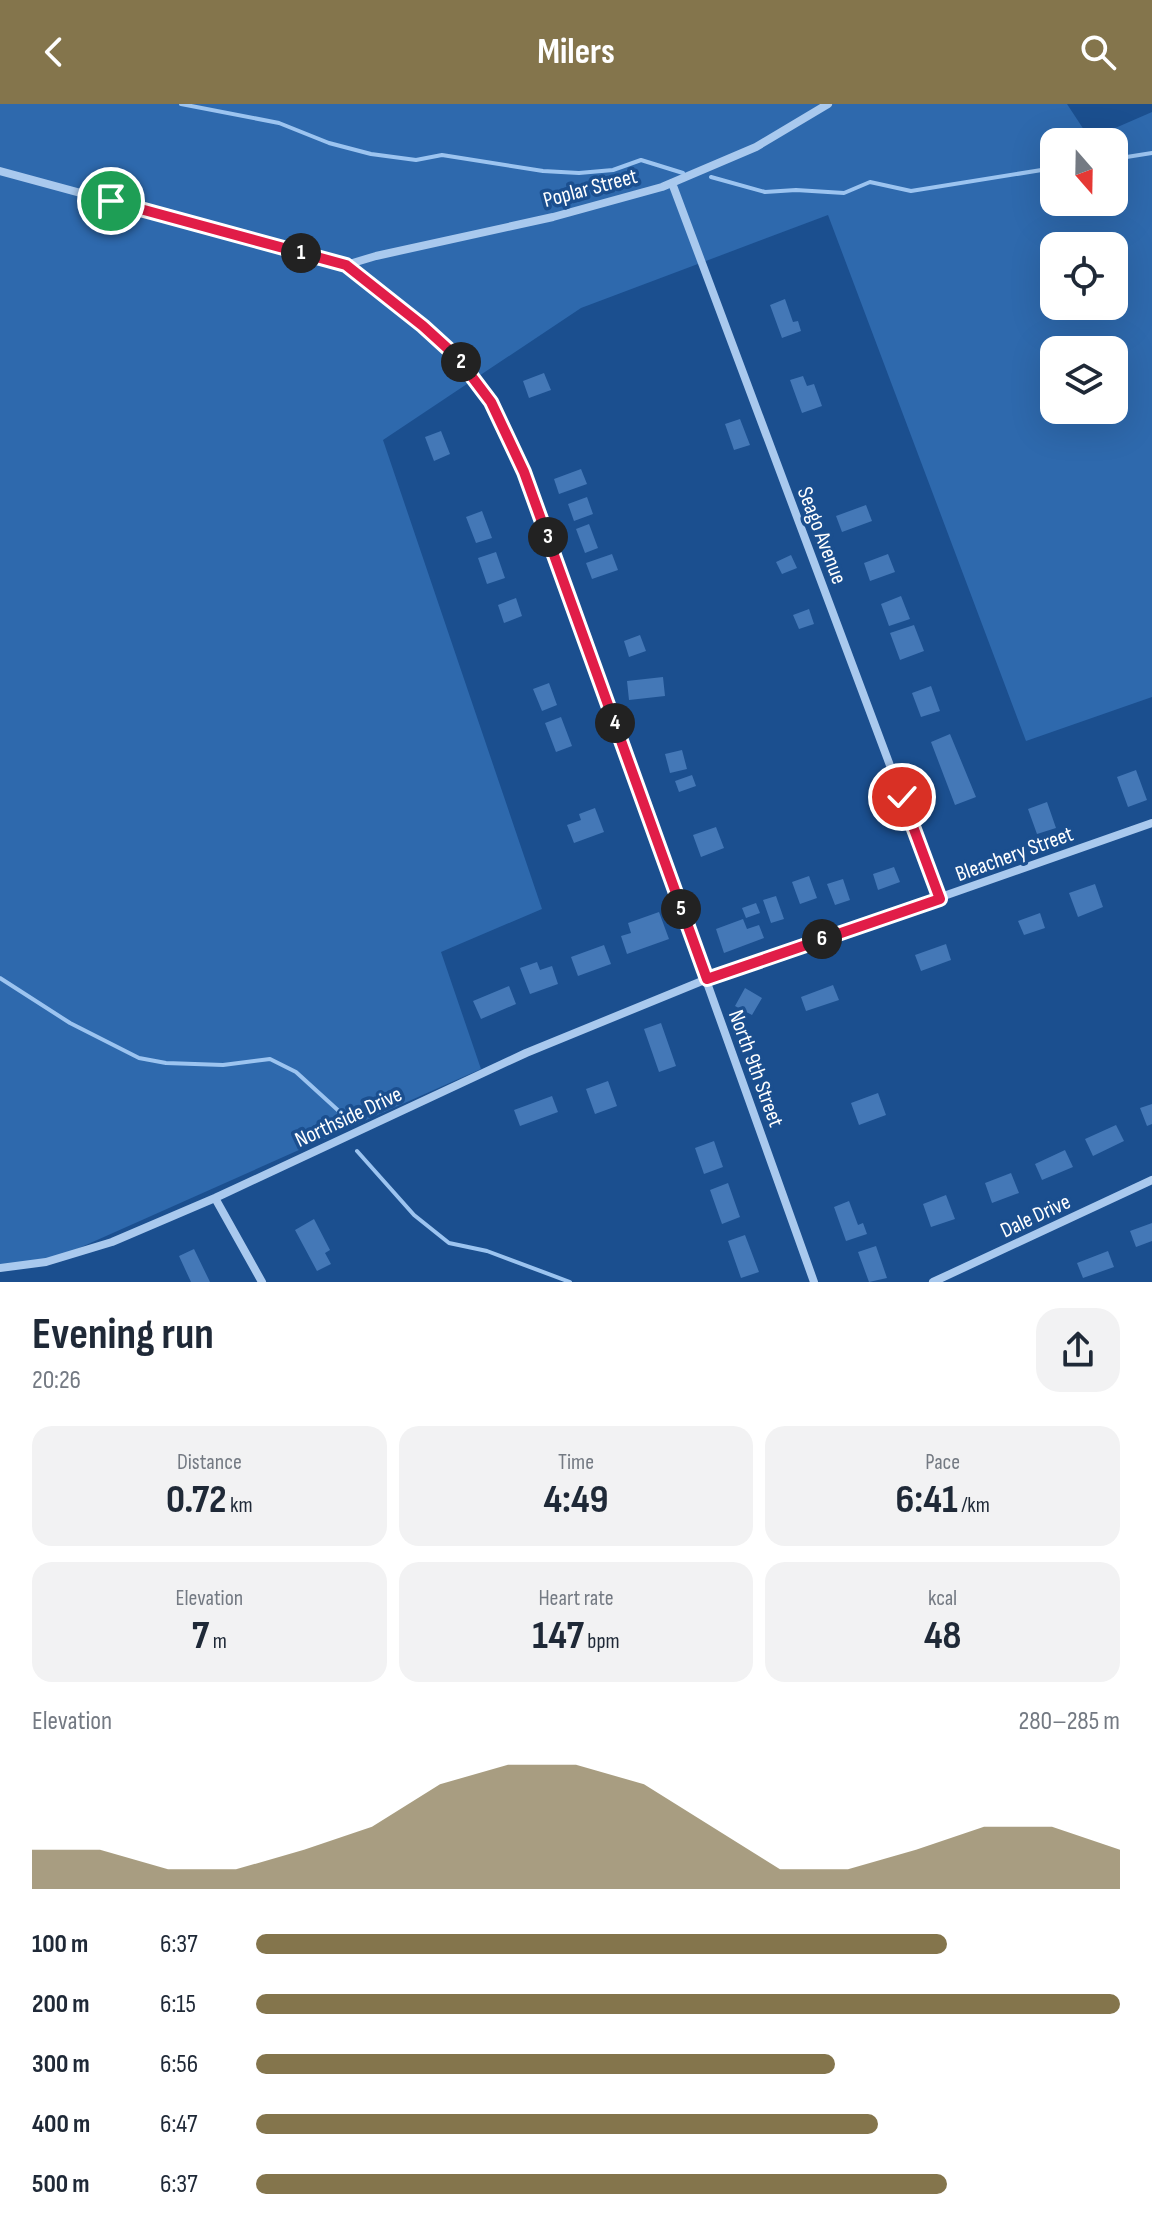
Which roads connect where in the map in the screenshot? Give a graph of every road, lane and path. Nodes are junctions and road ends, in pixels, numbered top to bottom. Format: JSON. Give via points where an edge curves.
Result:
{"nodes":[{"id":1,"x":828,"y":104,"type":"edge"},
{"id":2,"x":0,"y":171,"type":"edge"},
{"id":3,"x":672,"y":183,"type":"junction"},
{"id":4,"x":346,"y":265,"type":"junction"},
{"id":5,"x":1152,"y":823,"type":"edge"},
{"id":6,"x":940,"y":899,"type":"junction"},
{"id":7,"x":707,"y":979,"type":"junction"},
{"id":8,"x":1152,"y":1180,"type":"edge"},
{"id":9,"x":215,"y":1198,"type":"junction"},
{"id":10,"x":0,"y":1268,"type":"edge"},
{"id":11,"x":262,"y":1282,"type":"edge"},
{"id":12,"x":814,"y":1282,"type":"edge"},
{"id":13,"x":933,"y":1282,"type":"edge"}],
"edges":[{"from":1,"to":3,"type":"street","name":"Poplar Street","via":[[756,147]]},
{"from":2,"to":4,"type":"street","name":"North 9th Street"},
{"from":3,"to":4,"type":"street","name":"Poplar Street"},
{"from":3,"to":6,"type":"street","name":"Seago Avenue"},
{"from":4,"to":7,"type":"street","name":"North 9th Street","via":[[457,357],[491,402],[524,472]]},
{"from":5,"to":6,"type":"street","name":"Bleachery Street"},
{"from":6,"to":7,"type":"street","name":"Bleachery Street"},
{"from":7,"to":9,"type":"street","name":"Northside Drive","via":[[526,1053]]},
{"from":7,"to":12,"type":"street","name":"North 9th Street"},
{"from":8,"to":13,"type":"street","name":"Dale Drive"},
{"from":9,"to":10,"type":"street","name":"Northside Drive","via":[[112,1242],[46,1262]]},
{"from":9,"to":11,"type":"street"}]}
